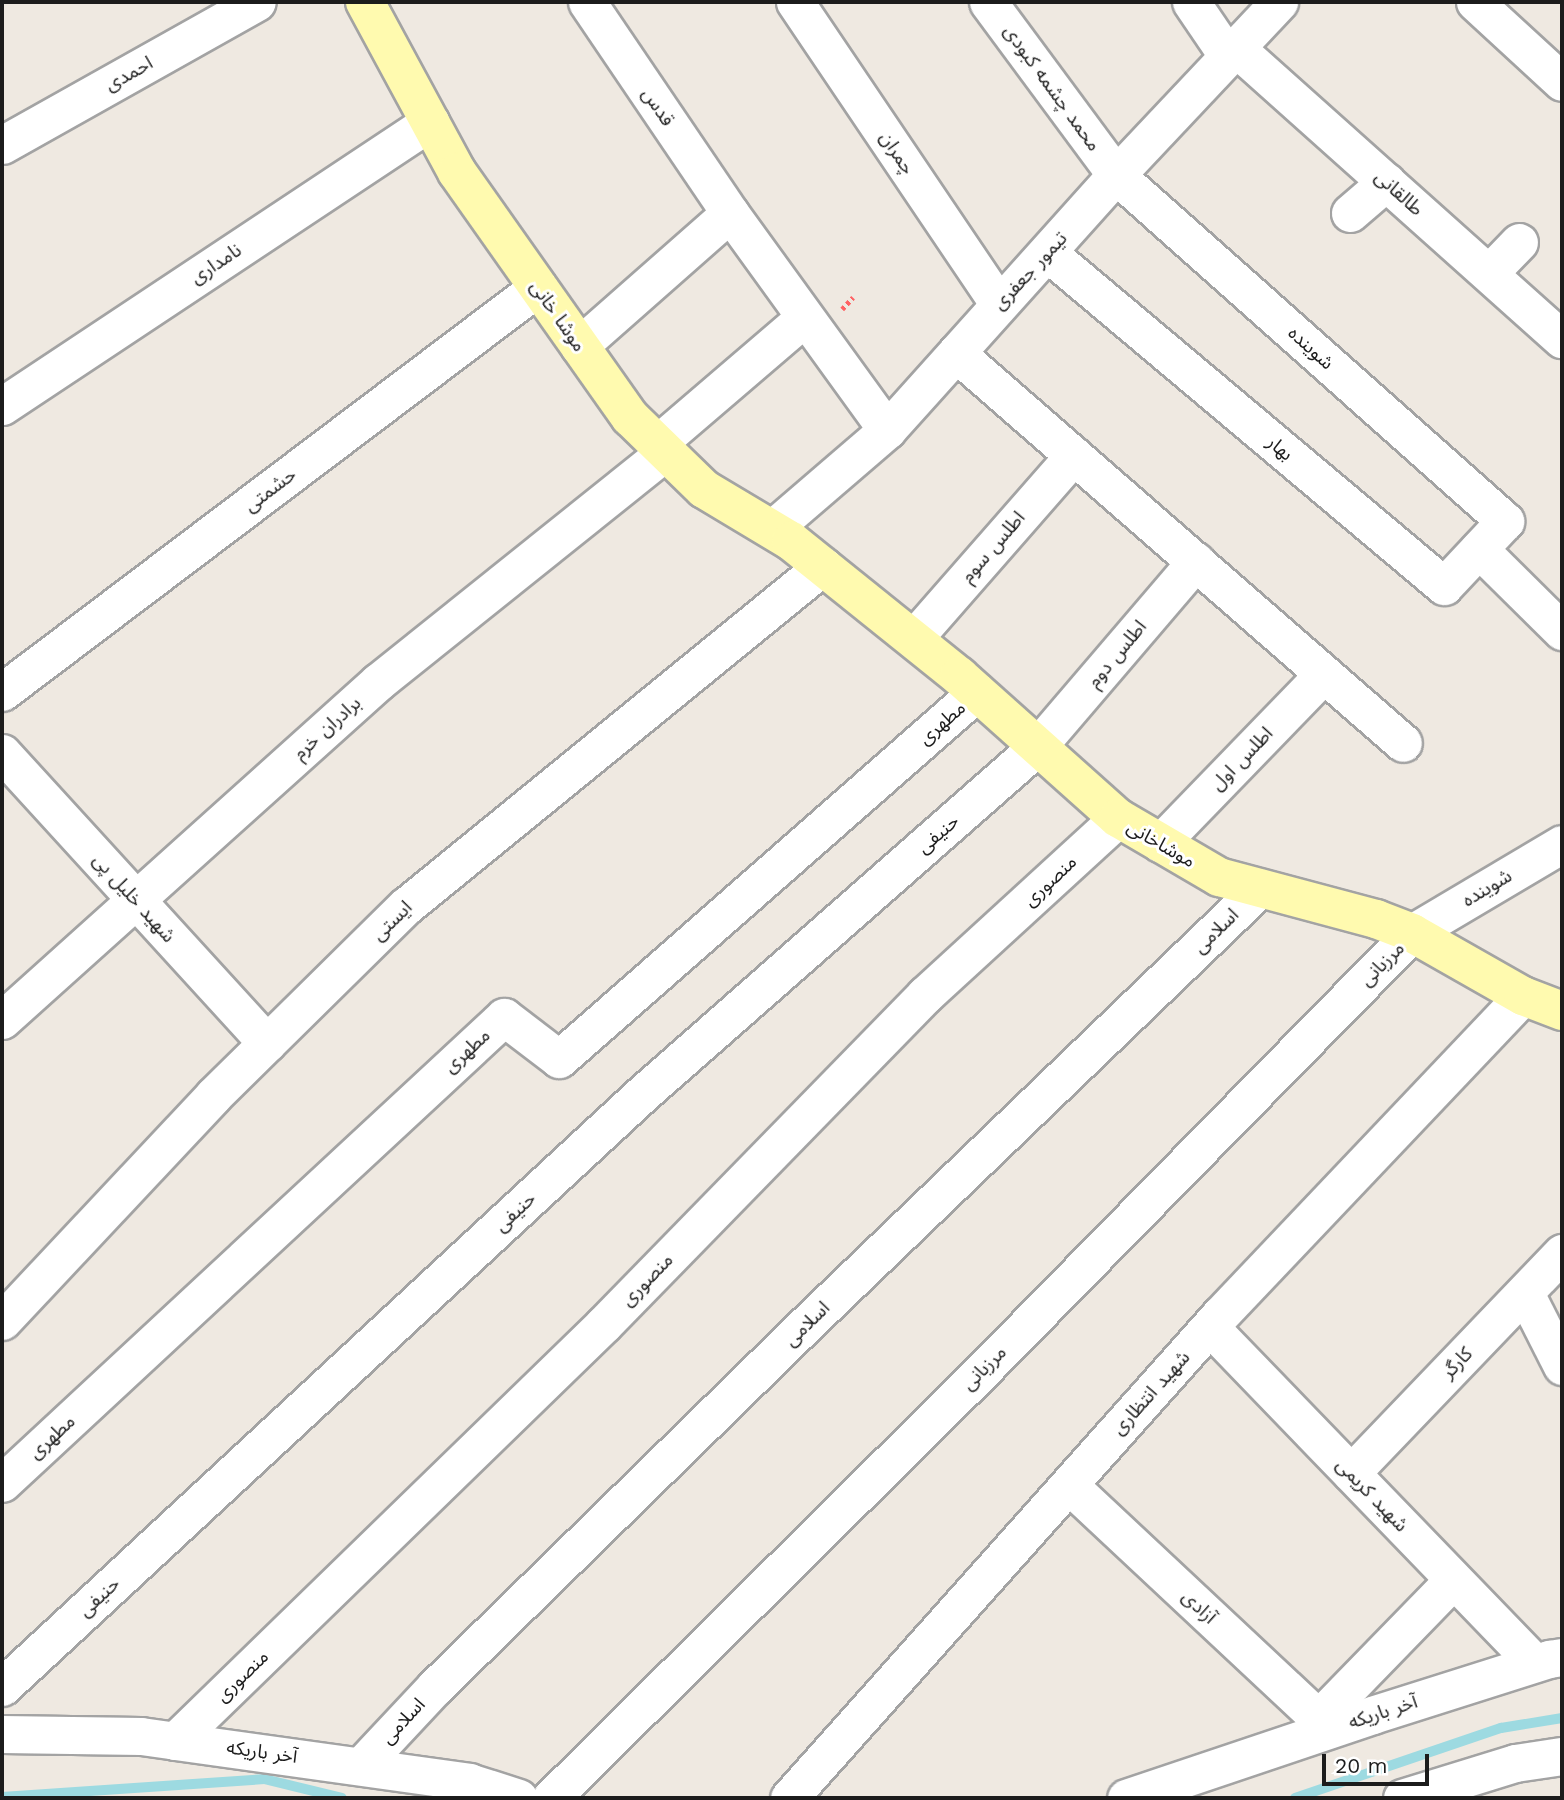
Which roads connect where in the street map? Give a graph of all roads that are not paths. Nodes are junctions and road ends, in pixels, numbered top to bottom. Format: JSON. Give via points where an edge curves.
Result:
{"nodes":[{"id":1,"x":257,"y":2,"type":"edge"},
{"id":2,"x":365,"y":2,"type":"edge"},
{"id":3,"x":587,"y":2,"type":"edge"},
{"id":4,"x":795,"y":2,"type":"edge"},
{"id":5,"x":988,"y":2,"type":"edge"},
{"id":6,"x":1191,"y":2,"type":"edge"},
{"id":7,"x":1279,"y":2,"type":"edge"},
{"id":8,"x":1475,"y":2,"type":"edge"},
{"id":9,"x":1231,"y":51,"type":"junction"},
{"id":10,"x":1562,"y":82,"type":"edge"},
{"id":11,"x":430,"y":122,"type":"junction"},
{"id":12,"x":2,"y":145,"type":"edge"},
{"id":13,"x":1116,"y":175,"type":"junction"},
{"id":14,"x":1386,"y":182,"type":"junction"},
{"id":15,"x":730,"y":213,"type":"junction"},
{"id":16,"x":1350,"y":213,"type":"dead end"},
{"id":17,"x":1519,"y":242,"type":"dead end"},
{"id":18,"x":1048,"y":253,"type":"junction"},
{"id":19,"x":1489,"y":273,"type":"junction"},
{"id":20,"x":538,"y":287,"type":"junction"},
{"id":21,"x":999,"y":304,"type":"junction"},
{"id":22,"x":804,"y":318,"type":"junction"},
{"id":23,"x":1562,"y":339,"type":"edge"},
{"id":24,"x":579,"y":346,"type":"junction"},
{"id":25,"x":956,"y":353,"type":"junction"},
{"id":26,"x":2,"y":406,"type":"edge"},
{"id":27,"x":887,"y":430,"type":"junction"},
{"id":28,"x":661,"y":448,"type":"junction"},
{"id":29,"x":1074,"y":454,"type":"junction"},
{"id":30,"x":1505,"y":522,"type":"joint"},
{"id":31,"x":772,"y":529,"type":"junction"},
{"id":32,"x":1479,"y":549,"type":"junction"},
{"id":33,"x":1196,"y":561,"type":"junction"},
{"id":34,"x":823,"y":566,"type":"junction"},
{"id":35,"x":1562,"y":631,"type":"edge"},
{"id":36,"x":913,"y":639,"type":"junction"},
{"id":37,"x":1324,"y":674,"type":"junction"},
{"id":38,"x":2,"y":692,"type":"edge"},
{"id":39,"x":977,"y":692,"type":"junction"},
{"id":40,"x":1403,"y":743,"type":"dead end"},
{"id":41,"x":1038,"y":746,"type":"junction"},
{"id":42,"x":2,"y":752,"type":"edge"},
{"id":43,"x":1118,"y":818,"type":"junction"},
{"id":44,"x":1160,"y":843,"type":"junction"},
{"id":45,"x":1562,"y":844,"type":"edge"},
{"id":46,"x":1260,"y":888,"type":"junction"},
{"id":47,"x":136,"y":900,"type":"junction"},
{"id":48,"x":1412,"y":933,"type":"junction"},
{"id":49,"x":1522,"y":996,"type":"junction"},
{"id":50,"x":1562,"y":1011,"type":"edge"},
{"id":51,"x":2,"y":1020,"type":"edge"},
{"id":52,"x":267,"y":1043,"type":"junction"},
{"id":53,"x":1562,"y":1254,"type":"edge"},
{"id":54,"x":1525,"y":1293,"type":"junction"},
{"id":55,"x":2,"y":1321,"type":"edge"},
{"id":56,"x":1210,"y":1326,"type":"junction"},
{"id":57,"x":1562,"y":1366,"type":"edge"},
{"id":58,"x":1351,"y":1474,"type":"junction"},
{"id":59,"x":2,"y":1483,"type":"edge"},
{"id":60,"x":1069,"y":1485,"type":"junction"},
{"id":61,"x":1453,"y":1580,"type":"junction"},
{"id":62,"x":1548,"y":1660,"type":"edge"},
{"id":63,"x":2,"y":1687,"type":"edge"},
{"id":64,"x":1324,"y":1724,"type":"junction"},
{"id":65,"x":2,"y":1734,"type":"edge"},
{"id":66,"x":176,"y":1741,"type":"junction"},
{"id":67,"x":1562,"y":1756,"type":"edge"},
{"id":68,"x":361,"y":1766,"type":"junction"},
{"id":69,"x":519,"y":1798,"type":"edge"},
{"id":70,"x":551,"y":1798,"type":"edge"},
{"id":71,"x":789,"y":1798,"type":"edge"},
{"id":72,"x":1126,"y":1798,"type":"edge"},
{"id":73,"x":1402,"y":1798,"type":"edge"}],
"edges":[{"from":1,"to":12,"type":"street","name":"احمدی"},
{"from":2,"to":11,"type":"street","name":"موشا خانی"},
{"from":3,"to":15,"type":"street","name":"قدس"},
{"from":4,"to":21,"type":"street","name":"چمران"},
{"from":5,"to":13,"type":"street","name":"محمد چشمه کبودی"},
{"from":6,"to":9,"type":"street","name":"طالقانی"},
{"from":7,"to":9,"type":"street","name":"تیمور جعفری"},
{"from":8,"to":10,"type":"street"},
{"from":9,"to":13,"type":"street","name":"تیمور جعفری"},
{"from":9,"to":14,"type":"street","name":"طالقانی"},
{"from":11,"to":20,"type":"street","name":"موشا خانی","via":[[457,172]]},
{"from":11,"to":26,"type":"street","name":"نامداری"},
{"from":13,"to":18,"type":"street","name":"تیمور جعفری"},
{"from":13,"to":30,"type":"street","name":"شوینده"},
{"from":14,"to":16,"type":"street"},
{"from":14,"to":19,"type":"street","name":"طالقانی"},
{"from":15,"to":22,"type":"street","name":"قدس"},
{"from":15,"to":24,"type":"street"},
{"from":17,"to":19,"type":"street"},
{"from":18,"to":21,"type":"street","name":"تیمور جعفری"},
{"from":18,"to":32,"type":"street","name":"بهار","via":[[1444,586]]},
{"from":19,"to":23,"type":"street","name":"طالقانی"},
{"from":20,"to":24,"type":"street","name":"موشا خانی"},
{"from":20,"to":38,"type":"street","name":"حشمتی"},
{"from":21,"to":25,"type":"street","name":"تیمور جعفری"},
{"from":22,"to":27,"type":"street","name":"قدس"},
{"from":22,"to":28,"type":"street"},
{"from":24,"to":28,"type":"street","name":"موشا خانی","via":[[630,417]]},
{"from":25,"to":27,"type":"street","name":"تیمور جعفری"},
{"from":25,"to":29,"type":"street"},
{"from":27,"to":31,"type":"street","name":"تیمور جعفری"},
{"from":28,"to":31,"type":"street","name":"موشا خانی","via":[[704,489]]},
{"from":28,"to":47,"type":"street","name":"برادران خرم","via":[[378,682]]},
{"from":29,"to":33,"type":"street"},
{"from":29,"to":36,"type":"street","name":"اطلس سوم"},
{"from":30,"to":32,"type":"street","name":"بهار"},
{"from":31,"to":34,"type":"street","name":"موشا خانی"},
{"from":32,"to":35,"type":"street"},
{"from":33,"to":37,"type":"street"},
{"from":33,"to":41,"type":"street","name":"اطلس دوم"},
{"from":34,"to":36,"type":"street","name":"موشاخانی"},
{"from":34,"to":52,"type":"street","name":"ایستی","via":[[406,906]]},
{"from":36,"to":39,"type":"street","name":"موشاخانی"},
{"from":37,"to":40,"type":"street"},
{"from":37,"to":44,"type":"street","name":"اطلس اول"},
{"from":39,"to":41,"type":"street","name":"موشاخانی"},
{"from":39,"to":59,"type":"street","name":"مطهری","via":[[559,1059],[504,1017]]},
{"from":41,"to":43,"type":"street","name":"موشاخانی"},
{"from":41,"to":63,"type":"street","name":"حنیفی","via":[[642,1095]]},
{"from":42,"to":47,"type":"street","name":"شهید خلیل پی"},
{"from":43,"to":44,"type":"street","name":"موشاخانی"},
{"from":43,"to":66,"type":"street","name":"منصوری","via":[[925,995],[604,1324]]},
{"from":44,"to":46,"type":"street","name":"موشاخانی","via":[[1219,877]]},
{"from":45,"to":48,"type":"street","name":"شوینده"},
{"from":46,"to":48,"type":"street","name":"موشاخانی"},
{"from":46,"to":68,"type":"street","name":"اسلامی","via":[[793,1337],[435,1687]]},
{"from":47,"to":51,"type":"street","name":"برادران خرم"},
{"from":47,"to":52,"type":"street","name":"شهید خلیل پی"},
{"from":48,"to":49,"type":"street","name":"موشاخانی"},
{"from":48,"to":70,"type":"street","name":"مرزبانی","via":[[982,1371]]},
{"from":49,"to":50,"type":"street","name":"موشاخانی"},
{"from":49,"to":56,"type":"street","name":"شهید انتظاری"},
{"from":52,"to":55,"type":"street","name":"ایستی"},
{"from":53,"to":54,"type":"street","name":"کارگر"},
{"from":54,"to":57,"type":"street"},
{"from":54,"to":58,"type":"street","name":"کارگر"},
{"from":56,"to":58,"type":"street","name":"شهید کریمی"},
{"from":56,"to":60,"type":"street","name":"شهید انتظاری"},
{"from":58,"to":61,"type":"street","name":"شهید کریمی"},
{"from":60,"to":64,"type":"street","name":"آزادی"},
{"from":60,"to":71,"type":"street","name":"شهید انتظاری"},
{"from":61,"to":62,"type":"street","name":"شهید کریمی"},
{"from":61,"to":64,"type":"street"},
{"from":62,"to":64,"type":"street","name":"آخر باریکه"},
{"from":64,"to":72,"type":"street","name":"آخر باریکه"},
{"from":65,"to":66,"type":"street","name":"آخر باریکه","via":[[141,1736]]},
{"from":66,"to":68,"type":"street","name":"آخر باریکه"},
{"from":67,"to":73,"type":"street","via":[[1515,1763]]},
{"from":68,"to":69,"type":"street","name":"آخر باریکه","via":[[469,1782]]}]}
